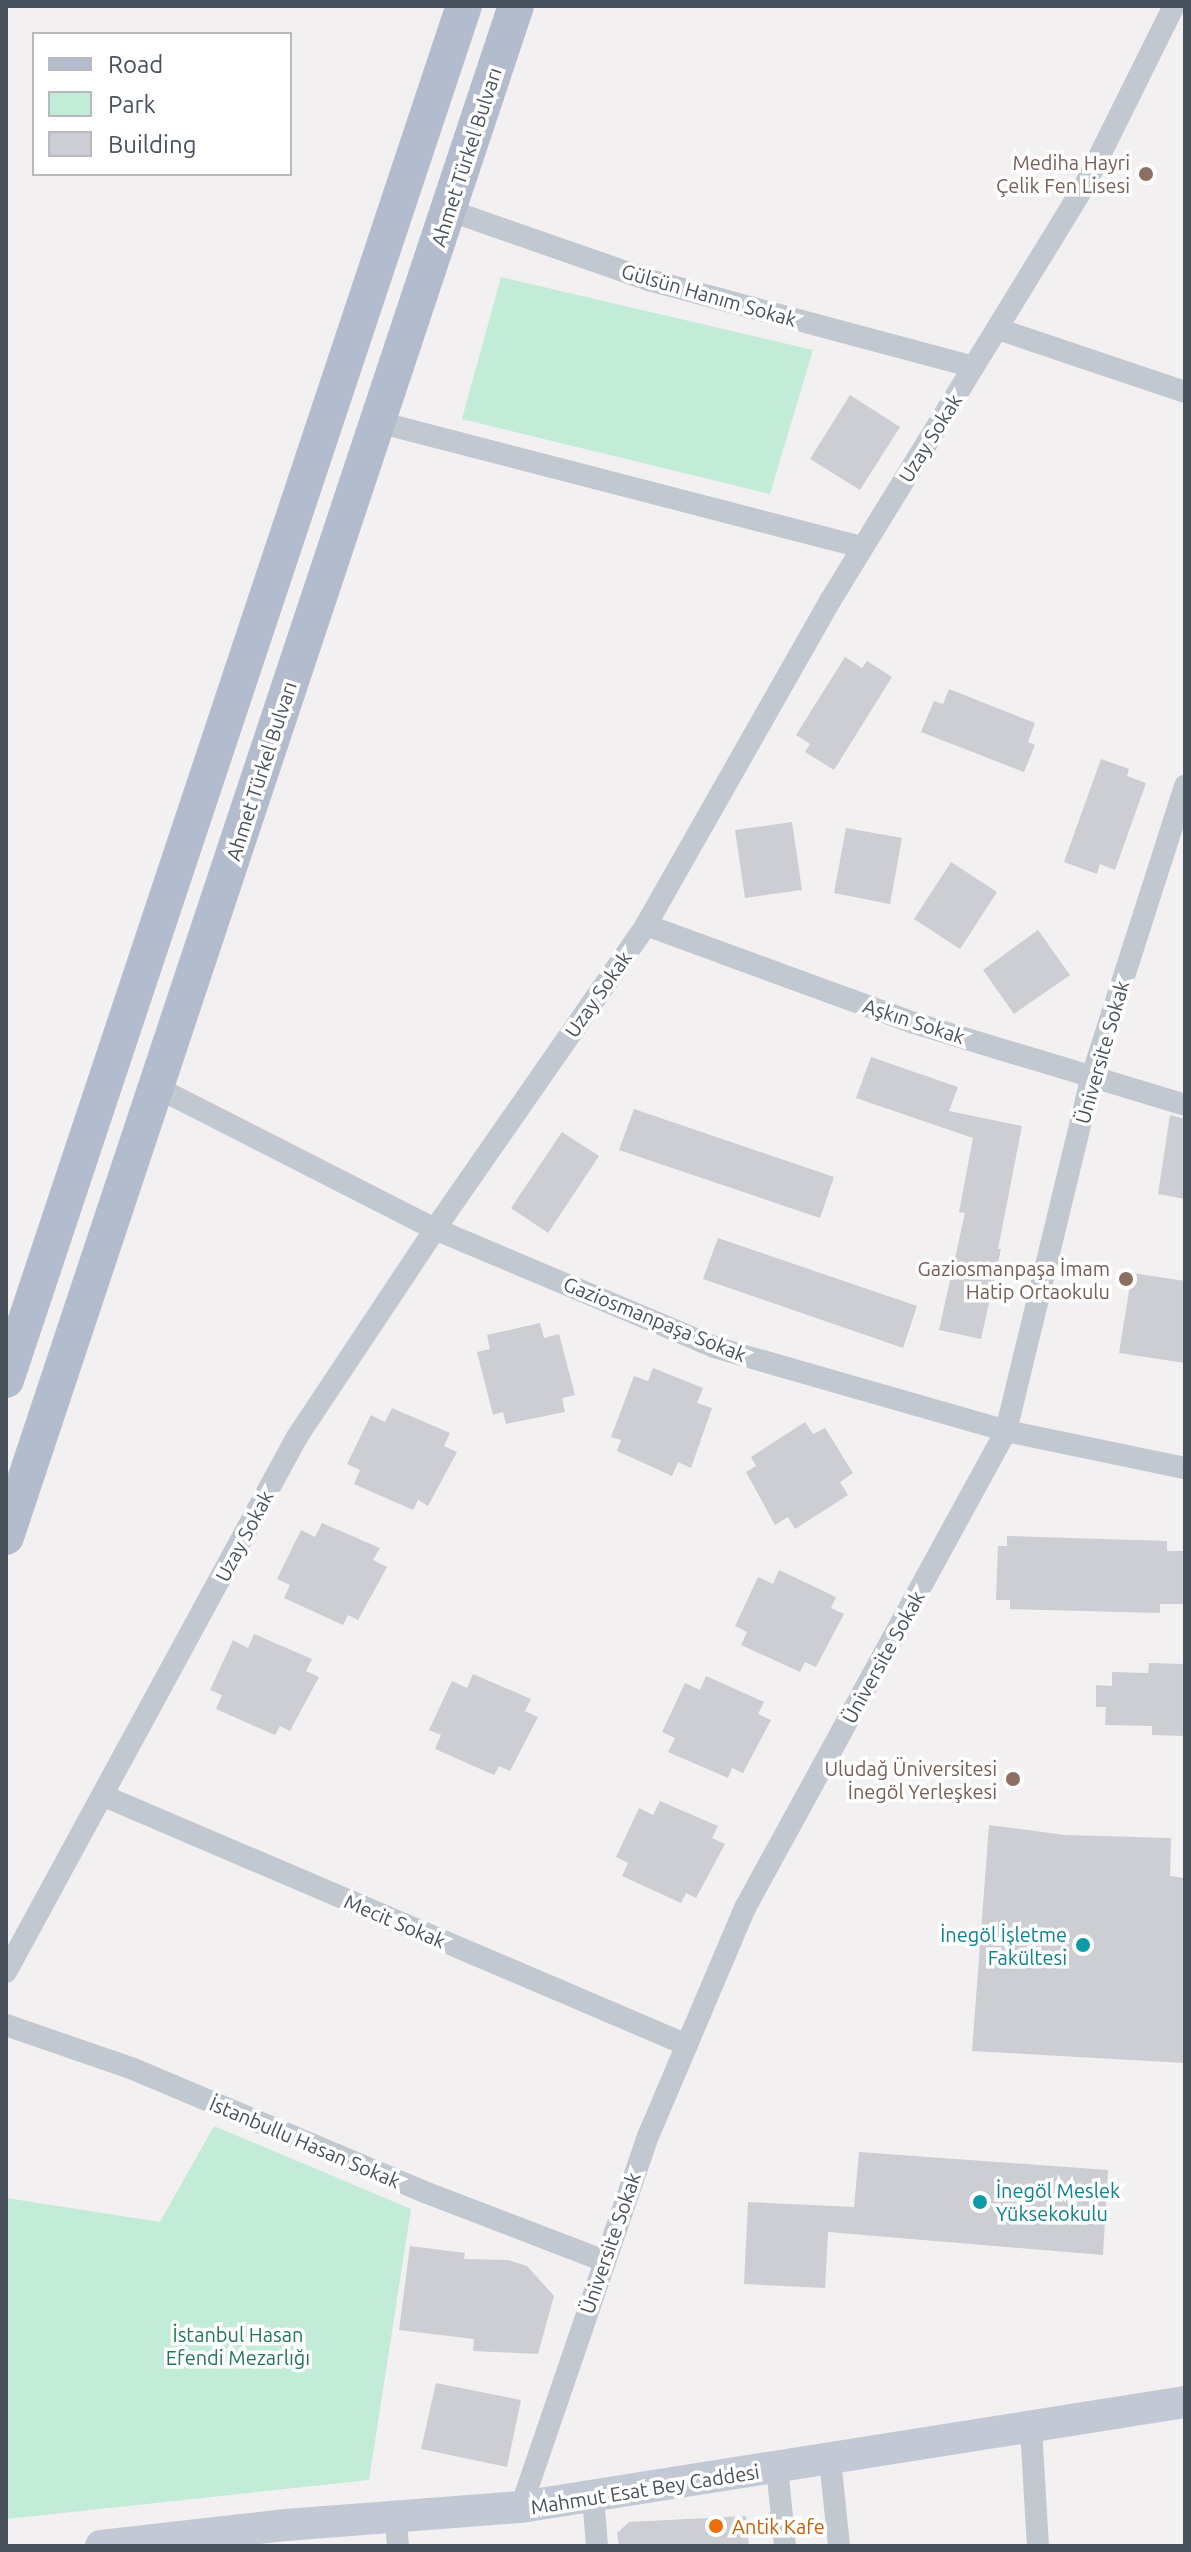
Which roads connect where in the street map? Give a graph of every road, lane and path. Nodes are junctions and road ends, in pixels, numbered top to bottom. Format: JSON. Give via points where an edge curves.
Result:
{"nodes":[{"id":1,"x":464,"y":6,"type":"edge"},
{"id":2,"x":516,"y":6,"type":"edge"},
{"id":3,"x":1174,"y":6,"type":"edge"},
{"id":4,"x":448,"y":210,"type":"junction"},
{"id":5,"x":998,"y":329,"type":"junction"},
{"id":6,"x":974,"y":367,"type":"junction"},
{"id":7,"x":1185,"y":392,"type":"edge"},
{"id":8,"x":378,"y":422,"type":"junction"},
{"id":9,"x":862,"y":547,"type":"junction"},
{"id":10,"x":1185,"y":786,"type":"edge"},
{"id":11,"x":646,"y":925,"type":"junction"},
{"id":12,"x":1092,"y":1076,"type":"junction"},
{"id":13,"x":156,"y":1087,"type":"junction"},
{"id":14,"x":1185,"y":1105,"type":"edge"},
{"id":15,"x":435,"y":1229,"type":"junction"},
{"id":16,"x":6,"y":1380,"type":"edge"},
{"id":17,"x":1006,"y":1431,"type":"junction"},
{"id":18,"x":1185,"y":1468,"type":"edge"},
{"id":19,"x":6,"y":1537,"type":"edge"},
{"id":20,"x":104,"y":1796,"type":"junction"},
{"id":21,"x":6,"y":1972,"type":"edge"},
{"id":22,"x":6,"y":2025,"type":"edge"},
{"id":23,"x":687,"y":2045,"type":"junction"},
{"id":24,"x":604,"y":2261,"type":"junction"},
{"id":25,"x":1185,"y":2402,"type":"edge"},
{"id":26,"x":1031,"y":2429,"type":"junction"},
{"id":27,"x":830,"y":2460,"type":"junction"},
{"id":28,"x":777,"y":2468,"type":"junction"},
{"id":29,"x":593,"y":2497,"type":"junction"},
{"id":30,"x":521,"y":2507,"type":"junction"},
{"id":31,"x":397,"y":2532,"type":"edge"},
{"id":32,"x":151,"y":2544,"type":"edge"},
{"id":33,"x":101,"y":2546,"type":"edge"},
{"id":34,"x":597,"y":2546,"type":"edge"},
{"id":35,"x":785,"y":2546,"type":"edge"},
{"id":36,"x":839,"y":2546,"type":"edge"},
{"id":37,"x":1038,"y":2546,"type":"edge"}],
"edges":[{"from":1,"to":16,"type":"main road"},
{"from":2,"to":4,"type":"main road","name":"Ahmet Türkel Bulvarı"},
{"from":3,"to":5,"type":"street","name":"Uzay Sokak","via":[[1084,187]]},
{"from":4,"to":6,"type":"street","name":"Gülsün Hanım Sokak","via":[[649,280]]},
{"from":4,"to":8,"type":"main road","name":"Ahmet Türkel Bulvarı"},
{"from":5,"to":6,"type":"street","name":"Uzay Sokak"},
{"from":5,"to":7,"type":"street"},
{"from":6,"to":9,"type":"street","name":"Uzay Sokak"},
{"from":8,"to":9,"type":"street"},
{"from":8,"to":13,"type":"main road","name":"Ahmet Türkel Bulvarı"},
{"from":9,"to":11,"type":"street","name":"Uzay Sokak"},
{"from":10,"to":12,"type":"street","name":"Üniversite Sokak"},
{"from":11,"to":12,"type":"street","name":"Aşkın Sokak","via":[[914,1023]]},
{"from":11,"to":15,"type":"street","name":"Uzay Sokak"},
{"from":12,"to":14,"type":"street","name":"Aşkın Sokak"},
{"from":12,"to":17,"type":"street","name":"Üniversite Sokak"},
{"from":13,"to":15,"type":"street","name":"Gaziosmanpaşa Sokak"},
{"from":13,"to":19,"type":"main road","name":"Ahmet Türkel Bulvarı"},
{"from":15,"to":17,"type":"street","name":"Gaziosmanpaşa Sokak","via":[[714,1347]]},
{"from":15,"to":20,"type":"street","name":"Uzay Sokak","via":[[297,1437]]},
{"from":17,"to":18,"type":"street","name":"Gaziosmanpaşa Sokak"},
{"from":17,"to":23,"type":"street","name":"Üniversite Sokak","via":[[745,1908]]},
{"from":20,"to":21,"type":"street","name":"Uzay Sokak"},
{"from":20,"to":23,"type":"street","name":"Mecit Sokak"},
{"from":22,"to":24,"type":"street","name":"İstanbullu Hasan Sokak","via":[[131,2068]]},
{"from":23,"to":24,"type":"street","name":"Üniversite Sokak"},
{"from":24,"to":30,"type":"street","name":"Üniversite Sokak"},
{"from":25,"to":26,"type":"main road","name":"Mahmut Esat Bey Caddesi"},
{"from":26,"to":27,"type":"main road","name":"Mahmut Esat Bey Caddesi"},
{"from":26,"to":37,"type":"street"},
{"from":27,"to":28,"type":"main road","name":"Mahmut Esat Bey Caddesi"},
{"from":27,"to":36,"type":"street"},
{"from":28,"to":29,"type":"main road","name":"Mahmut Esat Bey Caddesi"},
{"from":28,"to":35,"type":"street"},
{"from":29,"to":30,"type":"main road","name":"Mahmut Esat Bey Caddesi"},
{"from":29,"to":34,"type":"street"},
{"from":30,"to":31,"type":"main road","name":"Mahmut Esat Bey Caddesi"},
{"from":31,"to":32,"type":"main road","name":"Mahmut Esat Bey Caddesi","via":[[286,2525]]},
{"from":32,"to":33,"type":"main road","name":"Mahmut Esat Bey Caddesi"}]}
